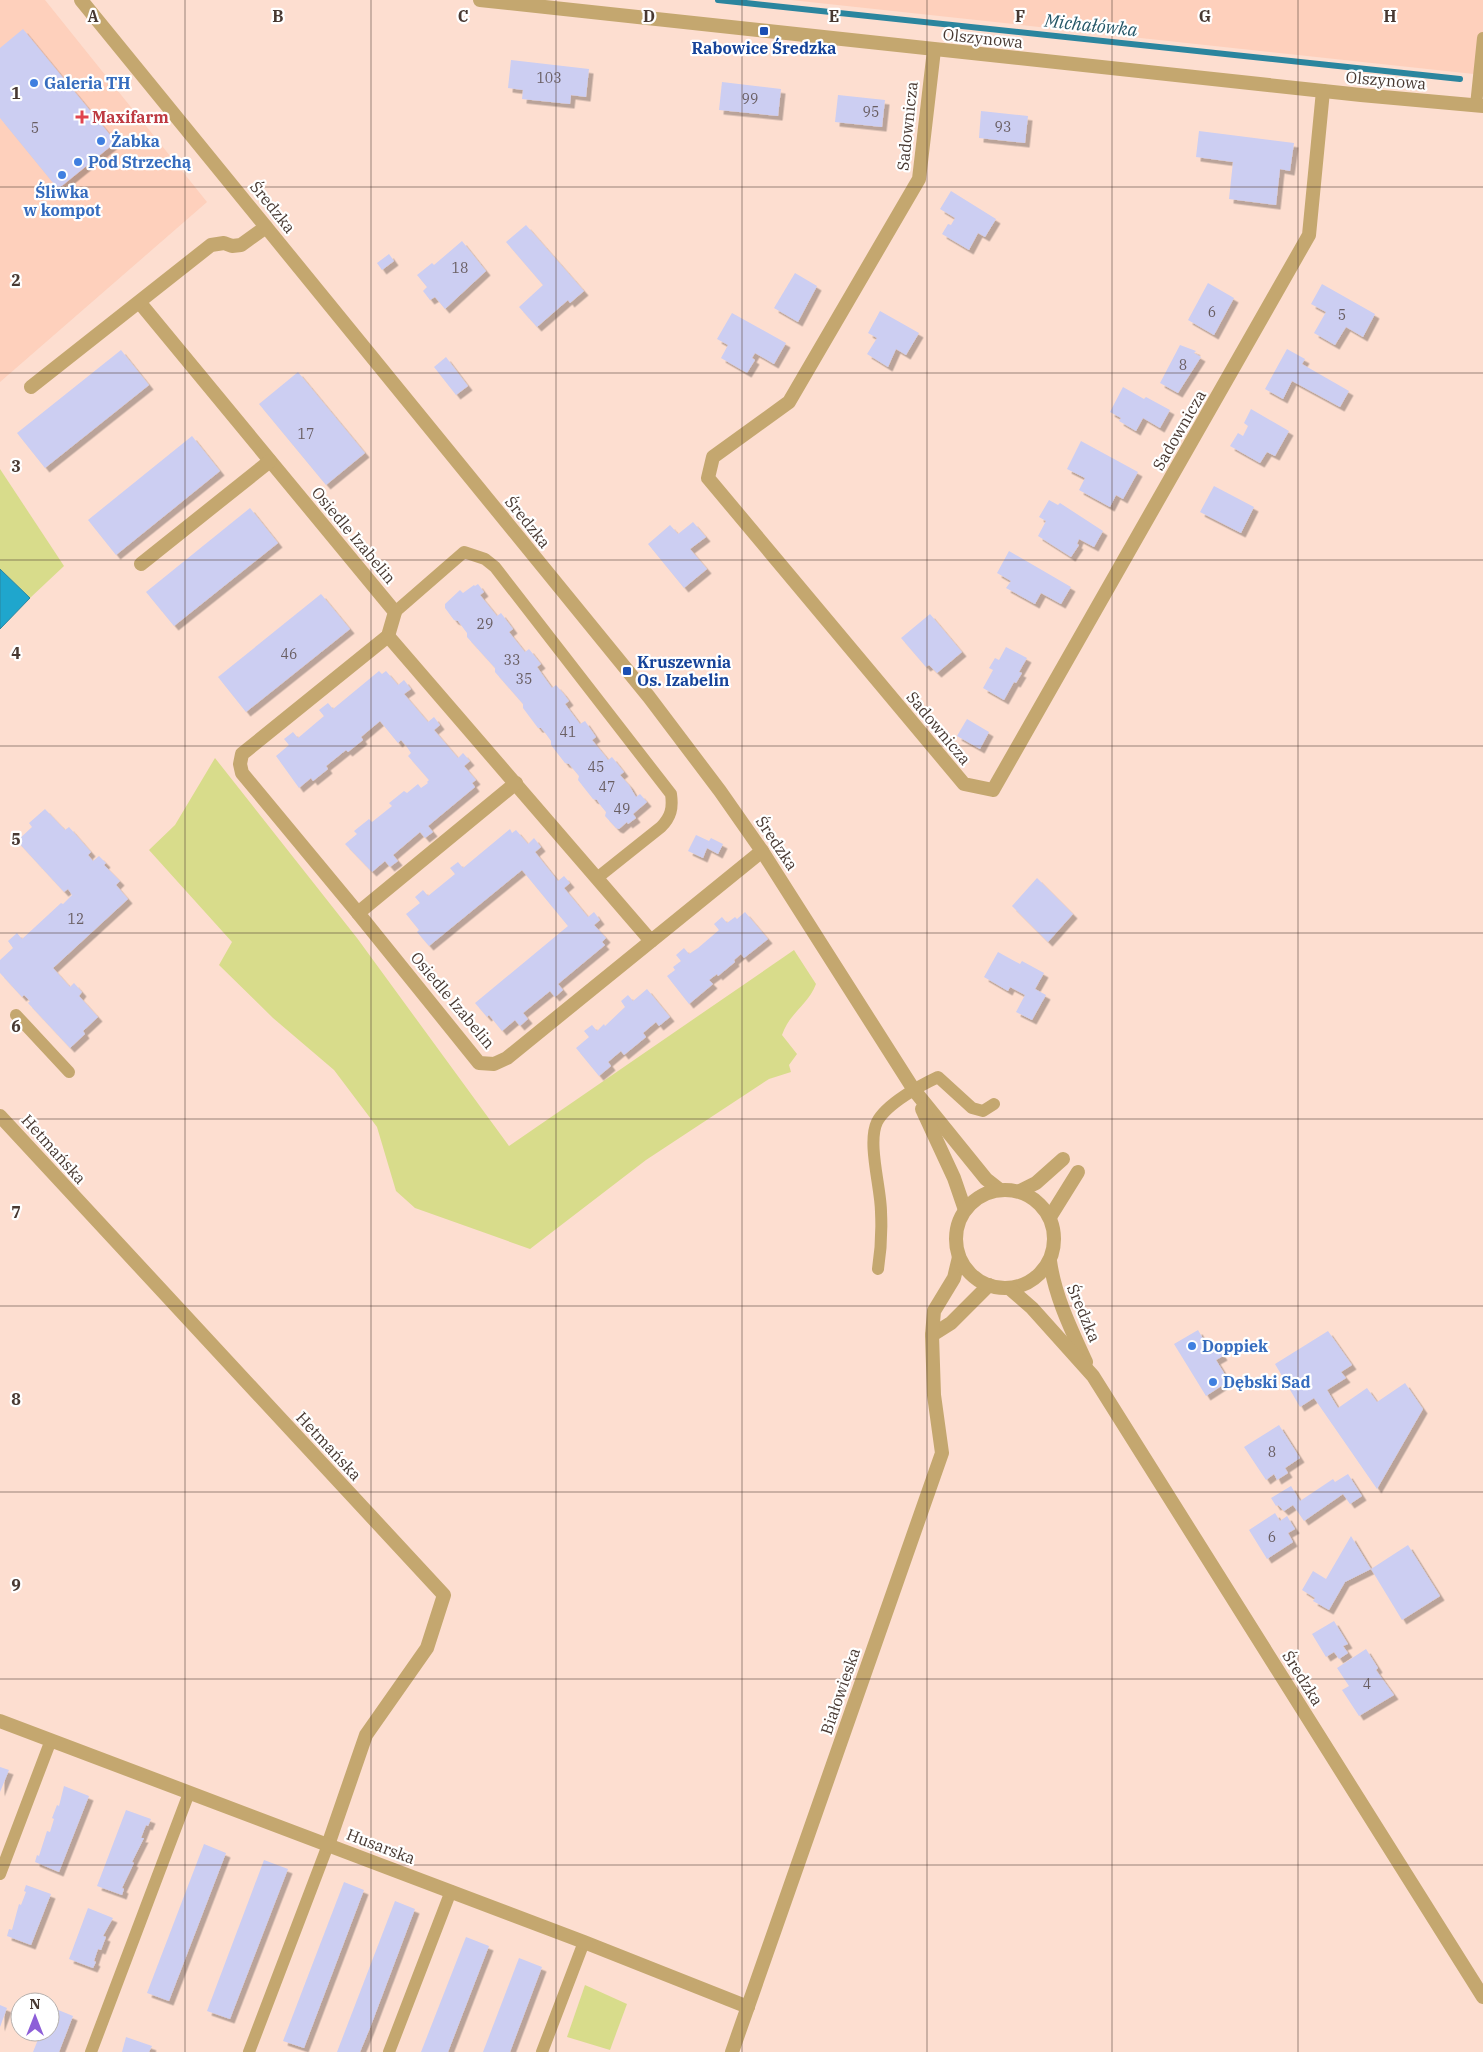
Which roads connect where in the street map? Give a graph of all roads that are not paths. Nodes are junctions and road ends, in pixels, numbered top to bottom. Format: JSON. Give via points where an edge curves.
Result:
{"nodes":[{"id":1,"x":82,"y":0,"type":"edge"},
{"id":2,"x":480,"y":0,"type":"edge"},
{"id":3,"x":583,"y":6,"type":"edge"},
{"id":4,"x":1483,"y":38,"type":"edge"},
{"id":5,"x":934,"y":50,"type":"junction"},
{"id":6,"x":1323,"y":91,"type":"junction"},
{"id":7,"x":1479,"y":106,"type":"edge"},
{"id":8,"x":266,"y":227,"type":"junction"},
{"id":9,"x":140,"y":303,"type":"junction"},
{"id":10,"x":31,"y":387,"type":"dead end"},
{"id":11,"x":270,"y":461,"type":"junction"},
{"id":12,"x":142,"y":564,"type":"dead end"},
{"id":13,"x":394,"y":612,"type":"junction"},
{"id":14,"x":388,"y":636,"type":"junction"},
{"id":15,"x":516,"y":783,"type":"junction"},
{"id":16,"x":762,"y":851,"type":"junction"},
{"id":17,"x":597,"y":878,"type":"junction"},
{"id":18,"x":358,"y":913,"type":"junction"},
{"id":19,"x":651,"y":942,"type":"junction"},
{"id":20,"x":16,"y":1015,"type":"dead end"},
{"id":21,"x":69,"y":1072,"type":"dead end"},
{"id":22,"x":914,"y":1090,"type":"junction"},
{"id":23,"x":994,"y":1104,"type":"dead end"},
{"id":24,"x":0,"y":1116,"type":"edge"},
{"id":25,"x":1063,"y":1159,"type":"dead end"},
{"id":26,"x":1078,"y":1172,"type":"dead end"},
{"id":27,"x":1000,"y":1190,"type":"junction"},
{"id":28,"x":1020,"y":1191,"type":"junction"},
{"id":29,"x":965,"y":1210,"type":"junction"},
{"id":30,"x":1050,"y":1218,"type":"junction"},
{"id":31,"x":960,"y":1257,"type":"junction"},
{"id":32,"x":1050,"y":1261,"type":"junction"},
{"id":33,"x":878,"y":1270,"type":"dead end"},
{"id":34,"x":989,"y":1285,"type":"junction"},
{"id":35,"x":1009,"y":1288,"type":"junction"},
{"id":36,"x":932,"y":1335,"type":"junction"},
{"id":37,"x":1093,"y":1376,"type":"junction"},
{"id":38,"x":0,"y":1721,"type":"edge"},
{"id":39,"x":51,"y":1740,"type":"junction"},
{"id":40,"x":189,"y":1793,"type":"junction"},
{"id":41,"x":328,"y":1845,"type":"junction"},
{"id":42,"x":0,"y":1874,"type":"edge"},
{"id":43,"x":451,"y":1891,"type":"junction"},
{"id":44,"x":584,"y":1942,"type":"junction"},
{"id":45,"x":1483,"y":1997,"type":"edge"},
{"id":46,"x":748,"y":2007,"type":"junction"},
{"id":47,"x":91,"y":2052,"type":"edge"},
{"id":48,"x":250,"y":2052,"type":"edge"},
{"id":49,"x":389,"y":2052,"type":"edge"},
{"id":50,"x":542,"y":2052,"type":"edge"},
{"id":51,"x":732,"y":2052,"type":"edge"}],
"edges":[{"from":1,"to":8,"type":"street","name":"Średzka"},
{"from":2,"to":3,"type":"street","name":"Olszynowa"},
{"from":3,"to":5,"type":"street","name":"Olszynowa"},
{"from":4,"to":7,"type":"lane"},
{"from":5,"to":6,"type":"street","name":"Olszynowa"},
{"from":5,"to":6,"type":"street","name":"Sadownicza","via":[[919,179],[789,402],[713,458],[708,478],[964,784],[993,790],[1309,235]]},
{"from":6,"to":7,"type":"street","name":"Olszynowa"},
{"from":8,"to":9,"type":"street","via":[[241,245],[211,245]]},
{"from":8,"to":16,"type":"street","name":"Średzka","via":[[649,697]]},
{"from":9,"to":10,"type":"street"},
{"from":9,"to":11,"type":"street","name":"Osiedle Izabelin"},
{"from":11,"to":12,"type":"street"},
{"from":11,"to":13,"type":"street","name":"Osiedle Izabelin"},
{"from":13,"to":14,"type":"street"},
{"from":13,"to":17,"type":"lane","via":[[464,552],[485,559],[496,568],[671,794],[669,818]]},
{"from":14,"to":15,"type":"street"},
{"from":14,"to":18,"type":"street","name":"Osiedle Izabelin","via":[[242,754],[240,764],[242,773]]},
{"from":15,"to":17,"type":"street"},
{"from":15,"to":18,"type":"street"},
{"from":16,"to":19,"type":"street","name":"Osiedle Izabelin"},
{"from":16,"to":22,"type":"street","name":"Średzka"},
{"from":17,"to":19,"type":"street"},
{"from":18,"to":19,"type":"street","name":"Osiedle Izabelin","via":[[479,1062],[494,1064],[507,1058]]},
{"from":20,"to":21,"type":"lane"},
{"from":22,"to":23,"type":"lane","via":[[938,1077],[972,1108],[983,1111]]},
{"from":22,"to":27,"type":"street","name":"Średzka","via":[[986,1179]]},
{"from":22,"to":29,"type":"street","name":"Średzka"},
{"from":22,"to":33,"type":"lane","via":[[882,1114],[876,1123],[874,1148],[881,1212]]},
{"from":24,"to":41,"type":"street","name":"Hetmańska","via":[[444,1595],[427,1648],[366,1735]]},
{"from":25,"to":28,"type":"street","via":[[1036,1183]]},
{"from":26,"to":30,"type":"street"},
{"from":27,"to":28,"type":"street"},
{"from":27,"to":29,"type":"street","via":[[980,1196]]},
{"from":28,"to":30,"type":"street","via":[[1038,1202]]},
{"from":29,"to":31,"type":"street","via":[[956,1233]]},
{"from":30,"to":32,"type":"street","via":[[1055,1236]]},
{"from":31,"to":34,"type":"street","via":[[971,1274]]},
{"from":31,"to":36,"type":"street","name":"Białowieska","via":[[954,1278],[934,1311]]},
{"from":32,"to":35,"type":"street","via":[[1033,1280]]},
{"from":32,"to":37,"type":"street","name":"Średzka","via":[[1053,1283],[1062,1308]]},
{"from":34,"to":35,"type":"street"},
{"from":34,"to":36,"type":"street","via":[[951,1323]]},
{"from":35,"to":37,"type":"street","name":"Średzka","via":[[1032,1308]]},
{"from":36,"to":46,"type":"street","name":"Białowieska","via":[[934,1395],[942,1453]]},
{"from":37,"to":45,"type":"street","name":"Średzka"},
{"from":38,"to":39,"type":"street","name":"Husarska"},
{"from":39,"to":40,"type":"street","name":"Husarska"},
{"from":39,"to":42,"type":"lane"},
{"from":40,"to":41,"type":"street","name":"Husarska"},
{"from":40,"to":47,"type":"lane"},
{"from":41,"to":43,"type":"street","name":"Husarska"},
{"from":41,"to":48,"type":"lane"},
{"from":43,"to":44,"type":"street","name":"Husarska"},
{"from":43,"to":49,"type":"lane"},
{"from":44,"to":46,"type":"street","name":"Husarska"},
{"from":44,"to":50,"type":"lane"},
{"from":46,"to":51,"type":"street","name":"Białowieska"}]}
